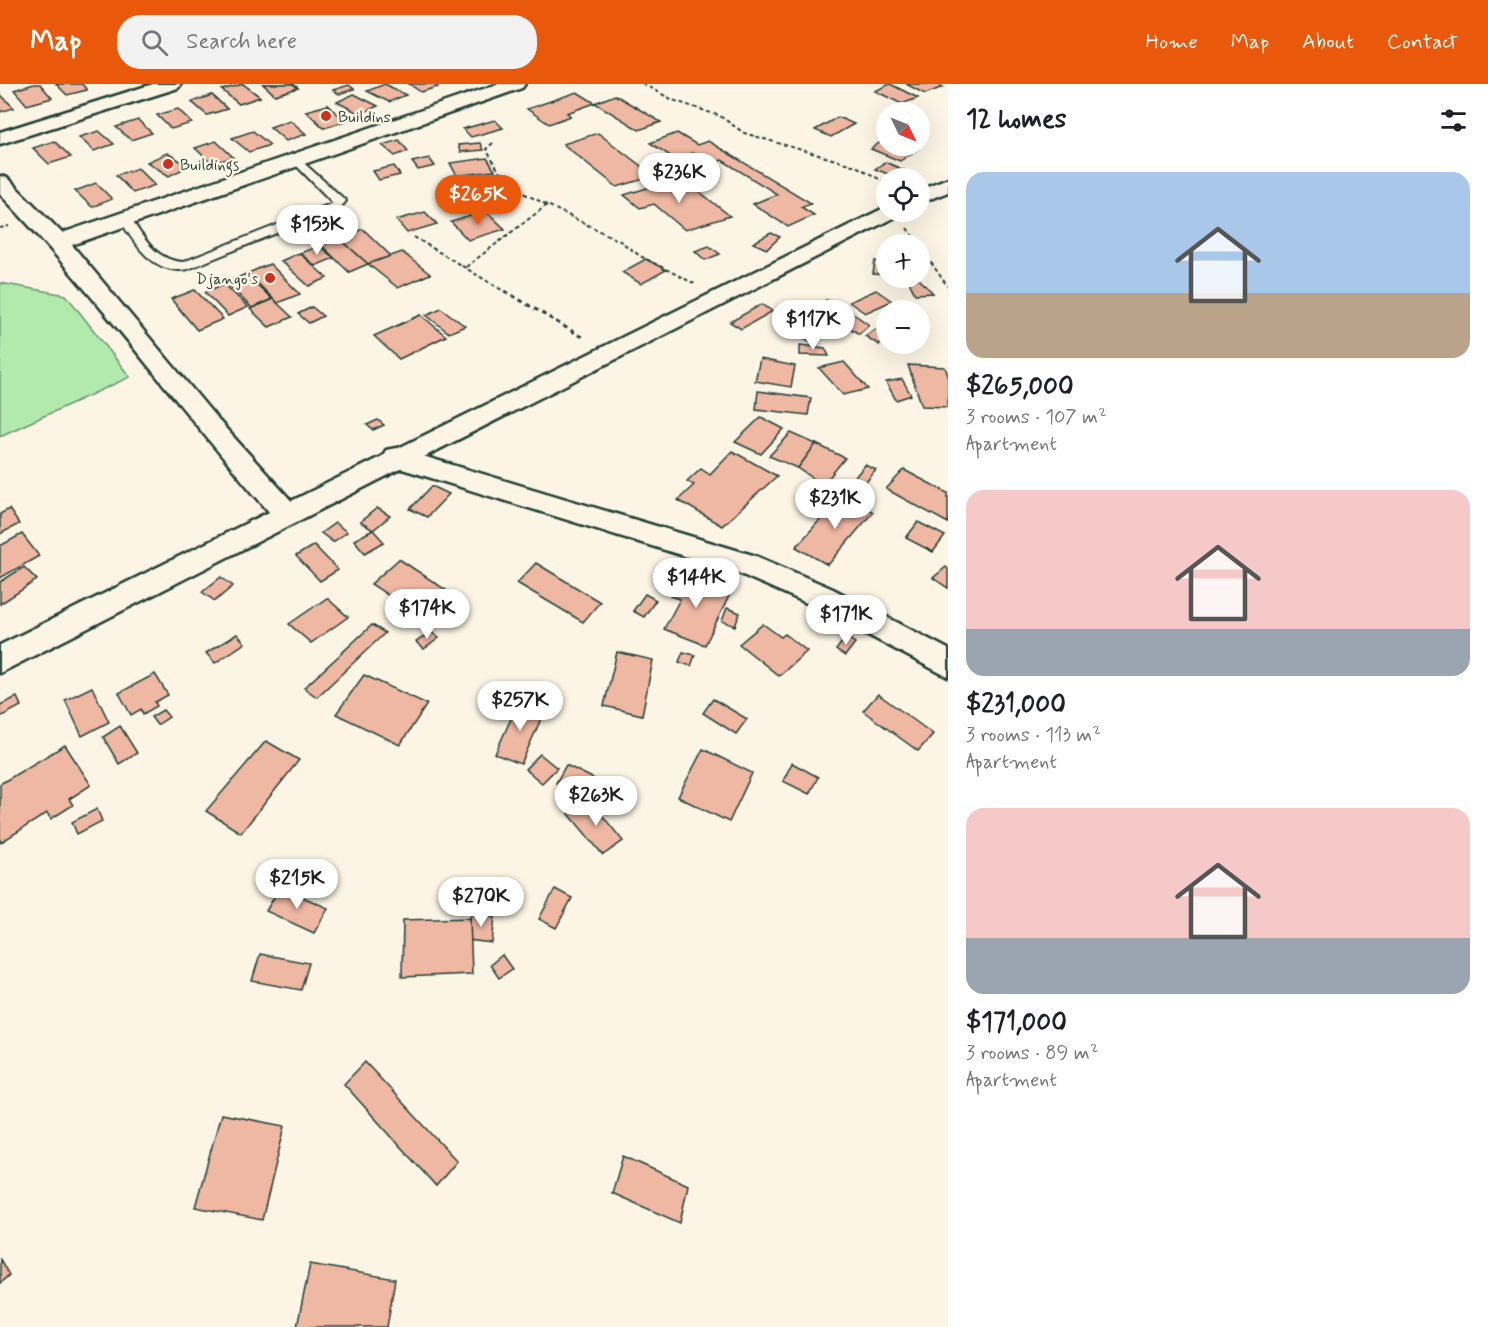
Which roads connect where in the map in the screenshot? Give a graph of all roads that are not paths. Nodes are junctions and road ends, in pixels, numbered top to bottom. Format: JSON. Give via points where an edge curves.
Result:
{"nodes":[{"id":1,"x":172,"y":84,"type":"edge"},
{"id":2,"x":516,"y":84,"type":"edge"},
{"id":3,"x":0,"y":138,"type":"edge"},
{"id":4,"x":297,"y":160,"type":"junction"},
{"id":5,"x":0,"y":182,"type":"edge"},
{"id":6,"x":948,"y":184,"type":"edge"},
{"id":7,"x":930,"y":192,"type":"edge"},
{"id":8,"x":876,"y":219,"type":"edge"},
{"id":9,"x":126,"y":220,"type":"junction"},
{"id":10,"x":58,"y":242,"type":"junction"},
{"id":11,"x":396,"y":457,"type":"junction"},
{"id":12,"x":286,"y":513,"type":"junction"},
{"id":13,"x":0,"y":660,"type":"edge"},
{"id":14,"x":948,"y":664,"type":"edge"}],
"edges":[{"from":1,"to":3,"type":"street"},
{"from":2,"to":4,"type":"street"},
{"from":4,"to":9,"type":"street"},
{"from":4,"to":9,"type":"lane","via":[[340,201],[337,205],[184,266],[162,264],[154,258]]},
{"from":5,"to":10,"type":"street"},
{"from":6,"to":7,"type":"street"},
{"from":8,"to":11,"type":"street"},
{"from":9,"to":10,"type":"street"},
{"from":10,"to":12,"type":"street"},
{"from":11,"to":12,"type":"street"},
{"from":11,"to":14,"type":"street","via":[[746,564],[822,597]]},
{"from":12,"to":13,"type":"street"}]}
